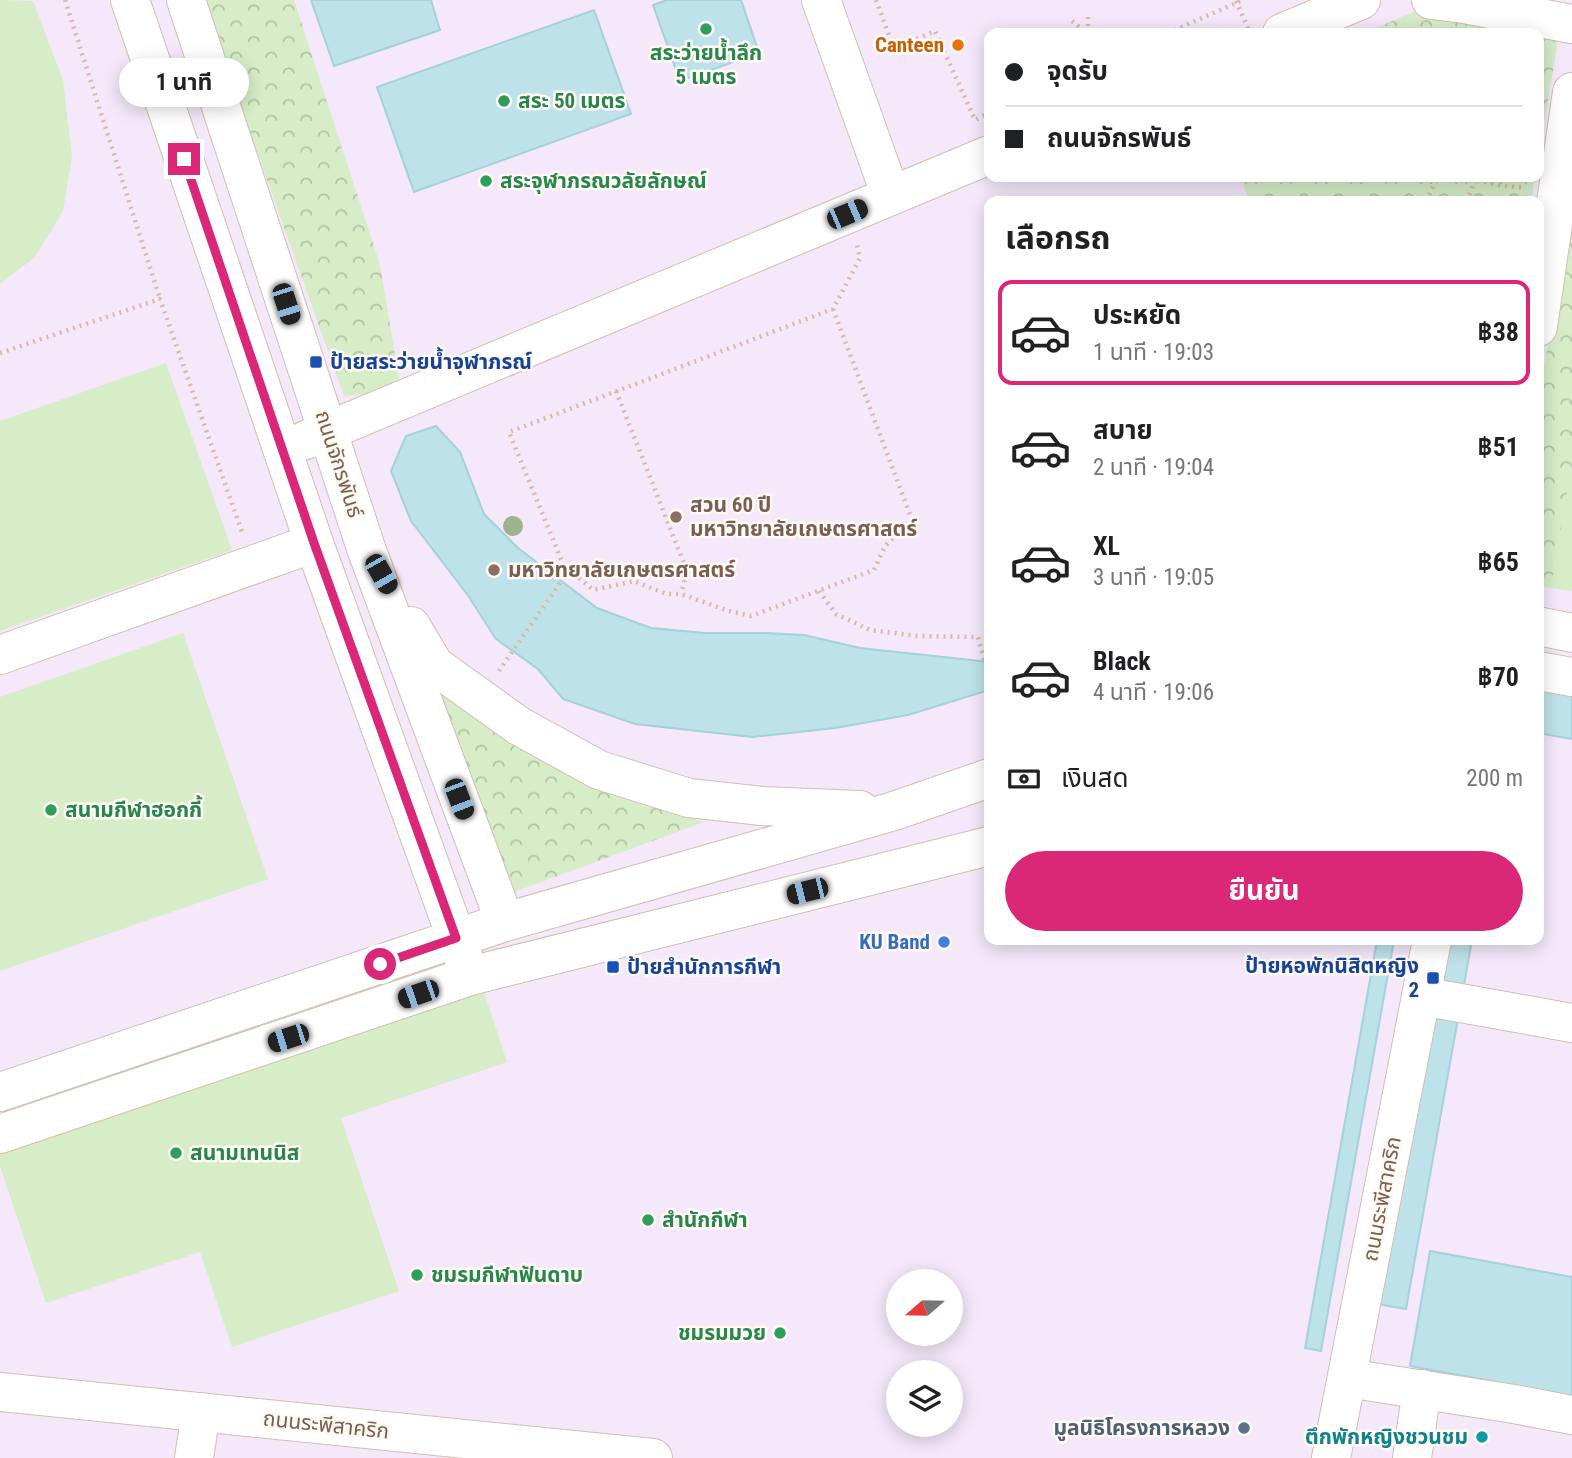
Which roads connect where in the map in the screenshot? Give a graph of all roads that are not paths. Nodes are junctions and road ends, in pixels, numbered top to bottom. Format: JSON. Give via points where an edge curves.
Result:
{"nodes":[{"id":1,"x":130,"y":0,"type":"edge"},
{"id":2,"x":186,"y":0,"type":"edge"},
{"id":3,"x":821,"y":0,"type":"edge"},
{"id":4,"x":1361,"y":0,"type":"edge"},
{"id":5,"x":1431,"y":0,"type":"edge"},
{"id":6,"x":1572,"y":24,"type":"edge"},
{"id":7,"x":1294,"y":28,"type":"edge"},
{"id":8,"x":1572,"y":92,"type":"edge"},
{"id":9,"x":984,"y":157,"type":"edge"},
{"id":10,"x":891,"y":196,"type":"junction"},
{"id":11,"x":1544,"y":286,"type":"edge"},
{"id":12,"x":328,"y":431,"type":"junction"},
{"id":13,"x":282,"y":449,"type":"junction"},
{"id":14,"x":314,"y":543,"type":"junction"},
{"id":15,"x":368,"y":551,"type":"junction"},
{"id":16,"x":1544,"y":627,"type":"edge"},
{"id":17,"x":1572,"y":633,"type":"edge"},
{"id":18,"x":0,"y":655,"type":"edge"},
{"id":19,"x":1544,"y":672,"type":"edge"},
{"id":20,"x":1572,"y":677,"type":"edge"},
{"id":21,"x":984,"y":780,"type":"edge"},
{"id":22,"x":894,"y":811,"type":"junction"},
{"id":23,"x":984,"y":847,"type":"edge"},
{"id":24,"x":505,"y":922,"type":"junction"},
{"id":25,"x":456,"y":938,"type":"junction"},
{"id":26,"x":1431,"y":945,"type":"edge"},
{"id":27,"x":470,"y":976,"type":"junction"},
{"id":28,"x":1426,"y":997,"type":"junction"},
{"id":29,"x":1572,"y":1023,"type":"edge"},
{"id":30,"x":0,"y":1093,"type":"edge"},
{"id":31,"x":0,"y":1134,"type":"edge"},
{"id":32,"x":1347,"y":1378,"type":"junction"},
{"id":33,"x":1422,"y":1389,"type":"junction"},
{"id":34,"x":1,"y":1401,"type":"edge"},
{"id":35,"x":201,"y":1412,"type":"junction"},
{"id":36,"x":1572,"y":1415,"type":"edge"},
{"id":37,"x":449,"y":1448,"type":"edge"},
{"id":38,"x":634,"y":1457,"type":"edge"},
{"id":39,"x":194,"y":1458,"type":"edge"},
{"id":40,"x":1331,"y":1458,"type":"edge"},
{"id":41,"x":1412,"y":1458,"type":"edge"}],
"edges":[{"from":1,"to":13,"type":"street"},
{"from":2,"to":12,"type":"street","name":"ถนนจักรพันธ์"},
{"from":3,"to":10,"type":"street"},
{"from":4,"to":7,"type":"street"},
{"from":5,"to":6,"type":"street"},
{"from":8,"to":11,"type":"street"},
{"from":9,"to":10,"type":"street"},
{"from":10,"to":12,"type":"street"},
{"from":12,"to":13,"type":"street"},
{"from":12,"to":15,"type":"street","name":"ถนนจักรพันธ์"},
{"from":13,"to":14,"type":"street"},
{"from":14,"to":18,"type":"street"},
{"from":14,"to":25,"type":"street"},
{"from":15,"to":22,"type":"street","via":[[434,665],[519,726],[599,770],[689,798]]},
{"from":15,"to":24,"type":"street","name":"ถนนจักรพันธ์"},
{"from":16,"to":17,"type":"street"},
{"from":19,"to":20,"type":"street"},
{"from":21,"to":22,"type":"street"},
{"from":22,"to":24,"type":"street"},
{"from":23,"to":27,"type":"street"},
{"from":24,"to":25,"type":"street"},
{"from":25,"to":27,"type":"street"},
{"from":25,"to":30,"type":"street"},
{"from":26,"to":28,"type":"street","name":"ถนนระพีสาคริก"},
{"from":27,"to":31,"type":"street"},
{"from":28,"to":29,"type":"street"},
{"from":28,"to":32,"type":"street","name":"ถนนระพีสาคริก"},
{"from":32,"to":33,"type":"street"},
{"from":32,"to":40,"type":"street","name":"ถนนระพีสาคริก"},
{"from":33,"to":36,"type":"street"},
{"from":33,"to":41,"type":"street"},
{"from":34,"to":35,"type":"street","name":"ถนนระพีสาคริก"},
{"from":35,"to":37,"type":"street","name":"ถนนระพีสาคริก"},
{"from":35,"to":39,"type":"street"},
{"from":37,"to":38,"type":"street","name":"ถนนระพีสาคริก"}]}
